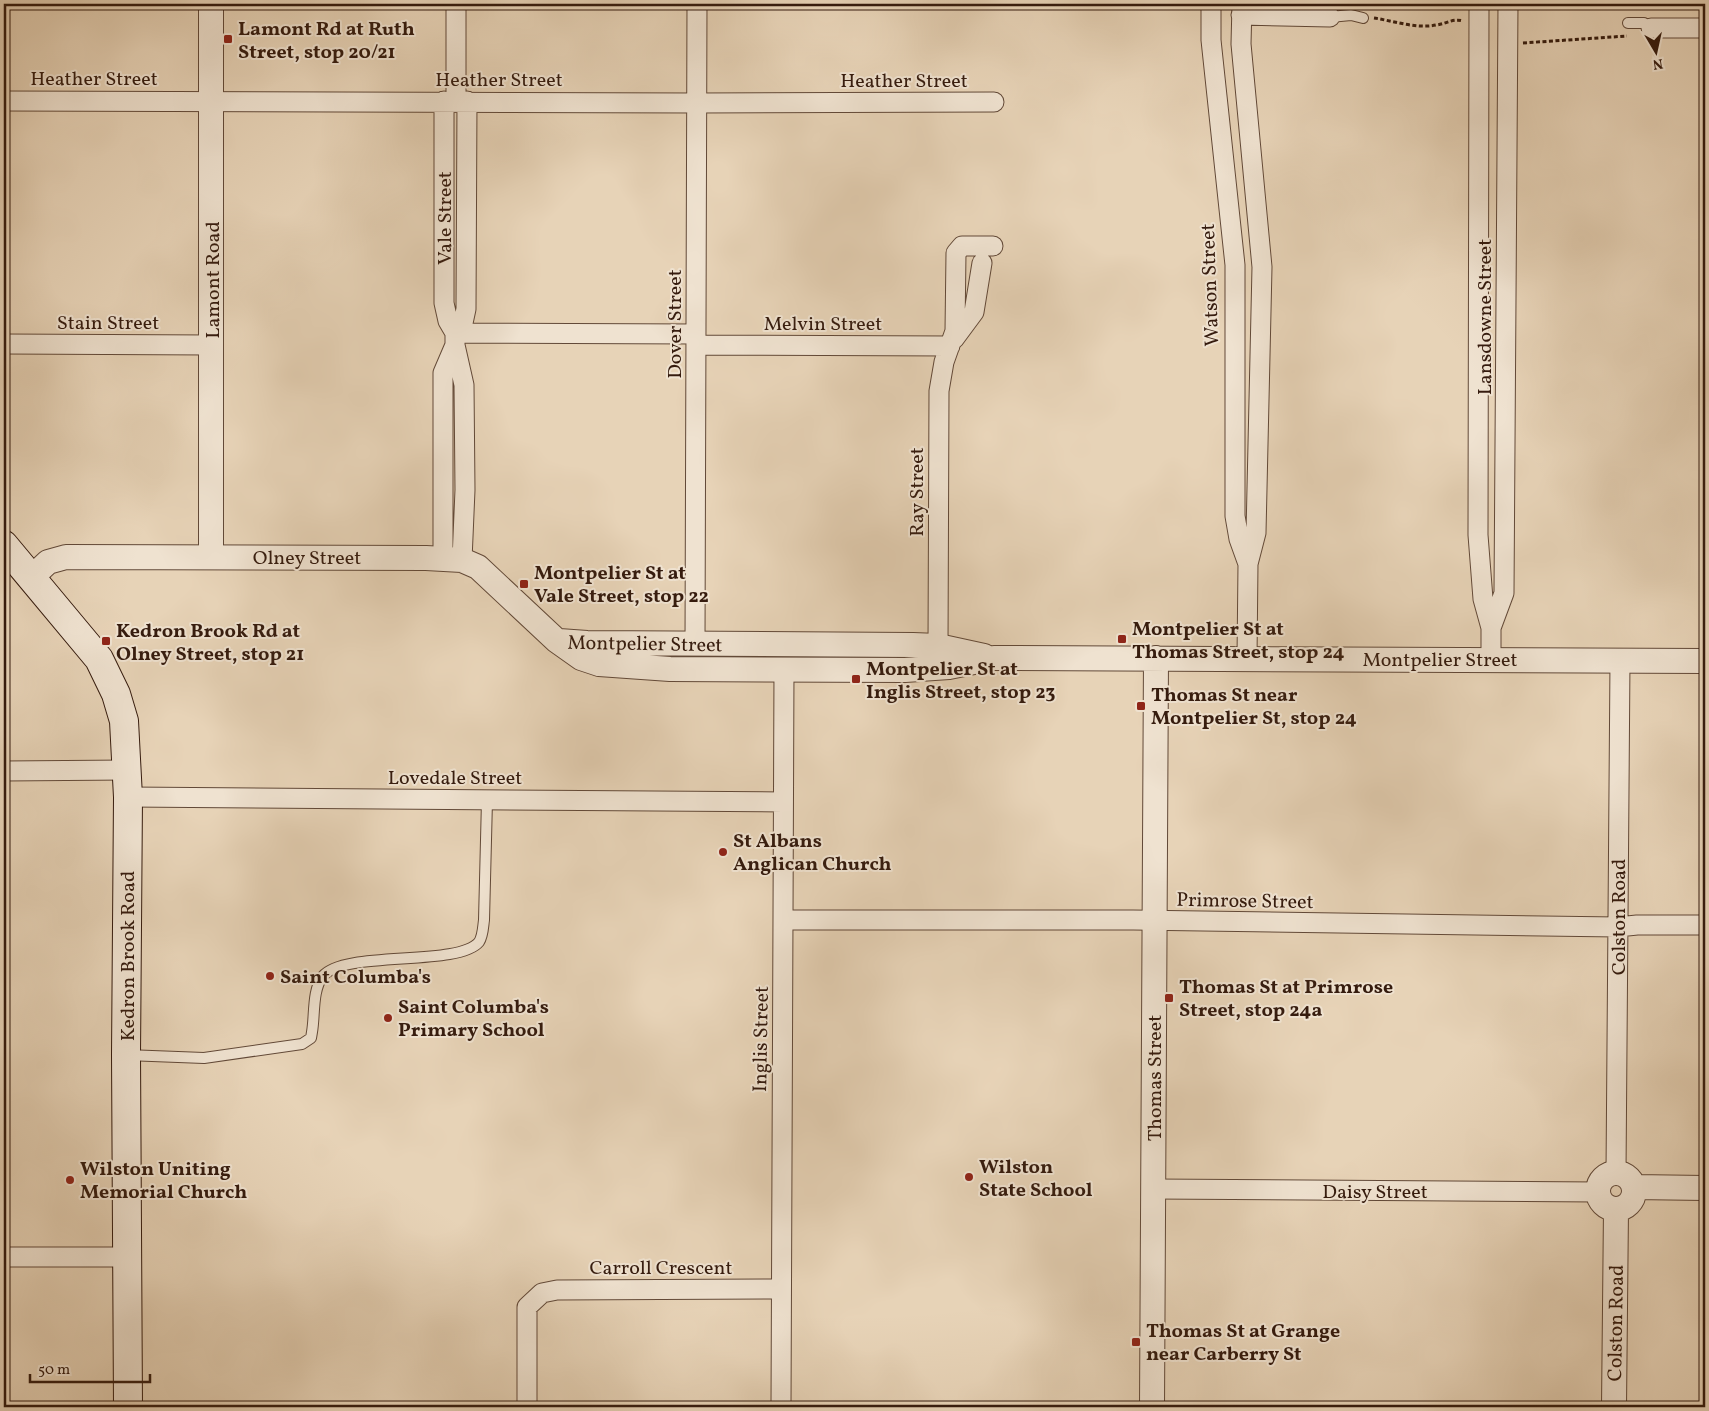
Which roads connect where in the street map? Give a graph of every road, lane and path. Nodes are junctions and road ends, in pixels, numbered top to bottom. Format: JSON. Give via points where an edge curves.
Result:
{"nodes":[{"id":1,"x":211,"y":4,"type":"edge"},
{"id":2,"x":456,"y":4,"type":"edge"},
{"id":3,"x":697,"y":4,"type":"edge"},
{"id":4,"x":1211,"y":4,"type":"edge"},
{"id":5,"x":1480,"y":4,"type":"edge"},
{"id":6,"x":1508,"y":4,"type":"edge"},
{"id":7,"x":1241,"y":10,"type":"edge"},
{"id":8,"x":1330,"y":17,"type":"joint"},
{"id":9,"x":1368,"y":18,"type":"joint"},
{"id":10,"x":1628,"y":23,"type":"dead end"},
{"id":11,"x":1468,"y":24,"type":"dead end"},
{"id":12,"x":1705,"y":28,"type":"edge"},
{"id":13,"x":1644,"y":31,"type":"junction"},
{"id":14,"x":1508,"y":44,"type":"junction"},
{"id":15,"x":4,"y":101,"type":"edge"},
{"id":16,"x":212,"y":101,"type":"junction"},
{"id":17,"x":455,"y":101,"type":"junction"},
{"id":18,"x":994,"y":102,"type":"dead end"},
{"id":19,"x":698,"y":103,"type":"junction"},
{"id":20,"x":993,"y":246,"type":"dead end"},
{"id":21,"x":982,"y":263,"type":"dead end"},
{"id":22,"x":455,"y":339,"type":"junction"},
{"id":23,"x":696,"y":339,"type":"junction"},
{"id":24,"x":952,"y":343,"type":"junction"},
{"id":25,"x":4,"y":344,"type":"edge"},
{"id":26,"x":211,"y":345,"type":"junction"},
{"id":27,"x":4,"y":545,"type":"edge"},
{"id":28,"x":211,"y":557,"type":"junction"},
{"id":29,"x":453,"y":559,"type":"junction"},
{"id":30,"x":1248,"y":564,"type":"junction"},
{"id":31,"x":32,"y":578,"type":"junction"},
{"id":32,"x":1491,"y":628,"type":"junction"},
{"id":33,"x":557,"y":641,"type":"junction"},
{"id":34,"x":695,"y":644,"type":"junction"},
{"id":35,"x":938,"y":646,"type":"junction"},
{"id":36,"x":994,"y":658,"type":"junction"},
{"id":37,"x":1156,"y":658,"type":"junction"},
{"id":38,"x":1247,"y":658,"type":"junction"},
{"id":39,"x":1491,"y":659,"type":"junction"},
{"id":40,"x":1620,"y":661,"type":"junction"},
{"id":41,"x":1705,"y":661,"type":"edge"},
{"id":42,"x":784,"y":670,"type":"junction"},
{"id":43,"x":127,"y":770,"type":"junction"},
{"id":44,"x":4,"y":771,"type":"edge"},
{"id":45,"x":128,"y":797,"type":"junction"},
{"id":46,"x":487,"y":800,"type":"junction"},
{"id":47,"x":783,"y":802,"type":"junction"},
{"id":48,"x":783,"y":920,"type":"junction"},
{"id":49,"x":1155,"y":921,"type":"junction"},
{"id":50,"x":1705,"y":925,"type":"edge"},
{"id":51,"x":1618,"y":927,"type":"junction"},
{"id":52,"x":126,"y":1055,"type":"junction"},
{"id":53,"x":1625,"y":1180,"type":"junction"},
{"id":54,"x":1705,"y":1188,"type":"edge"},
{"id":55,"x":1153,"y":1190,"type":"junction"},
{"id":56,"x":1598,"y":1192,"type":"junction"},
{"id":57,"x":1616,"y":1209,"type":"junction"},
{"id":58,"x":4,"y":1257,"type":"edge"},
{"id":59,"x":128,"y":1257,"type":"junction"},
{"id":60,"x":780,"y":1288,"type":"junction"},
{"id":61,"x":128,"y":1407,"type":"edge"},
{"id":62,"x":527,"y":1407,"type":"edge"},
{"id":63,"x":781,"y":1407,"type":"edge"},
{"id":64,"x":1152,"y":1407,"type":"edge"},
{"id":65,"x":1614,"y":1407,"type":"edge"}],
"edges":[{"from":1,"to":16,"type":"street","name":"Lamont Road"},
{"from":2,"to":17,"type":"street","name":"Vale Street"},
{"from":3,"to":19,"type":"street","name":"Dover Street"},
{"from":4,"to":30,"type":"street","name":"Watson Street","via":[[1211,40],[1235,265],[1235,516]]},
{"from":5,"to":32,"type":"street","name":"Lansdowne Street","via":[[1478,535],[1483,599]]},
{"from":6,"to":14,"type":"street","name":"Lansdowne Street"},
{"from":7,"to":8,"type":"street"},
{"from":7,"to":30,"type":"street","name":"Watson Street","via":[[1241,44],[1262,266],[1256,533]]},
{"from":8,"to":9,"type":"lane","via":[[1351,14]]},
{"from":9,"to":11,"type":"path","via":[[1408,25],[1436,25],[1460,20]]},
{"from":10,"to":13,"type":"lane","via":[[1644,23]]},
{"from":12,"to":13,"type":"street"},
{"from":13,"to":14,"type":"path","via":[[1570,42]]},
{"from":14,"to":32,"type":"street","name":"Lansdowne Street","via":[[1504,593]]},
{"from":15,"to":16,"type":"street","name":"Heather Street"},
{"from":16,"to":17,"type":"street","name":"Heather Street"},
{"from":16,"to":26,"type":"street","name":"Lamont Road"},
{"from":17,"to":19,"type":"street","name":"Heather Street"},
{"from":17,"to":22,"type":"street","name":"Vale Street","via":[[466,309]]},
{"from":18,"to":19,"type":"street","name":"Heather Street"},
{"from":19,"to":23,"type":"street","name":"Dover Street"},
{"from":20,"to":24,"type":"street","name":"Ray Street","via":[[962,246],[956,251],[956,322]]},
{"from":21,"to":24,"type":"street","name":"Ray Street","via":[[974,312]]},
{"from":22,"to":23,"type":"street","name":"Melvin Street"},
{"from":22,"to":29,"type":"street","name":"Vale Street","via":[[443,373]]},
{"from":23,"to":24,"type":"street","name":"Melvin Street"},
{"from":23,"to":34,"type":"street","name":"Dover Street"},
{"from":24,"to":35,"type":"street","name":"Ray Street","via":[[939,391]]},
{"from":25,"to":26,"type":"street","name":"Stain Street"},
{"from":26,"to":28,"type":"street","name":"Lamont Road"},
{"from":27,"to":31,"type":"main road","name":"Kedron Brook Road"},
{"from":28,"to":29,"type":"street","name":"Olney Street"},
{"from":28,"to":31,"type":"street","name":"Olney Street","via":[[59,558],[48,562]]},
{"from":29,"to":33,"type":"street","name":"Olney Street","via":[[486,572]]},
{"from":30,"to":38,"type":"street","name":"Watson Street"},
{"from":31,"to":43,"type":"main road","name":"Kedron Brook Road","via":[[89,644],[108,675],[122,711]]},
{"from":32,"to":39,"type":"street","name":"Lansdowne Street"},
{"from":33,"to":34,"type":"street","name":"Montpelier Street"},
{"from":33,"to":42,"type":"street","name":"Montpelier Street","via":[[581,658],[607,665]]},
{"from":34,"to":35,"type":"street","name":"Montpelier Street"},
{"from":35,"to":36,"type":"street","name":"Montpelier Street"},
{"from":36,"to":37,"type":"street","name":"Montpelier Street"},
{"from":36,"to":42,"type":"street","name":"Montpelier Street","via":[[913,670]]},
{"from":37,"to":38,"type":"street","name":"Montpelier Street"},
{"from":37,"to":49,"type":"street","name":"Thomas Street"},
{"from":38,"to":39,"type":"street","name":"Montpelier Street"},
{"from":39,"to":40,"type":"street","name":"Montpelier Street"},
{"from":40,"to":41,"type":"street","name":"Montpelier Street"},
{"from":40,"to":51,"type":"street","name":"Colston Road"},
{"from":42,"to":47,"type":"street","name":"Inglis Street"},
{"from":43,"to":44,"type":"street"},
{"from":43,"to":45,"type":"main road","name":"Kedron Brook Road"},
{"from":45,"to":46,"type":"street","name":"Lovedale Street"},
{"from":45,"to":52,"type":"main road","name":"Kedron Brook Road"},
{"from":46,"to":47,"type":"street","name":"Lovedale Street"},
{"from":46,"to":52,"type":"lane","via":[[484,920],[482,936],[476,944],[451,952],[331,969],[319,982],[312,1032],[302,1044],[204,1058]]},
{"from":47,"to":48,"type":"street","name":"Inglis Street"},
{"from":48,"to":49,"type":"street","name":"Primrose Street"},
{"from":48,"to":60,"type":"street","name":"Inglis Street"},
{"from":49,"to":51,"type":"street","name":"Primrose Street"},
{"from":49,"to":55,"type":"street","name":"Thomas Street"},
{"from":50,"to":51,"type":"street","name":"Primrose Street"},
{"from":51,"to":53,"type":"street","name":"Colston Road"},
{"from":52,"to":59,"type":"main road","name":"Kedron Brook Road"},
{"from":53,"to":54,"type":"street"},
{"from":53,"to":56,"type":"street","via":[[1603,1178]]},
{"from":53,"to":57,"type":"street","via":[[1634,1194],[1628,1205]]},
{"from":55,"to":56,"type":"street","name":"Daisy Street"},
{"from":55,"to":64,"type":"street","name":"Thomas Street"},
{"from":56,"to":57,"type":"street","via":[[1604,1204]]},
{"from":57,"to":65,"type":"street","name":"Colston Road"},
{"from":58,"to":59,"type":"street"},
{"from":59,"to":61,"type":"main road","name":"Kedron Brook Road"},
{"from":60,"to":62,"type":"street","name":"Carroll Crescent","via":[[557,1290],[539,1286],[527,1307]]},
{"from":60,"to":63,"type":"street","name":"Inglis Street"}]}
